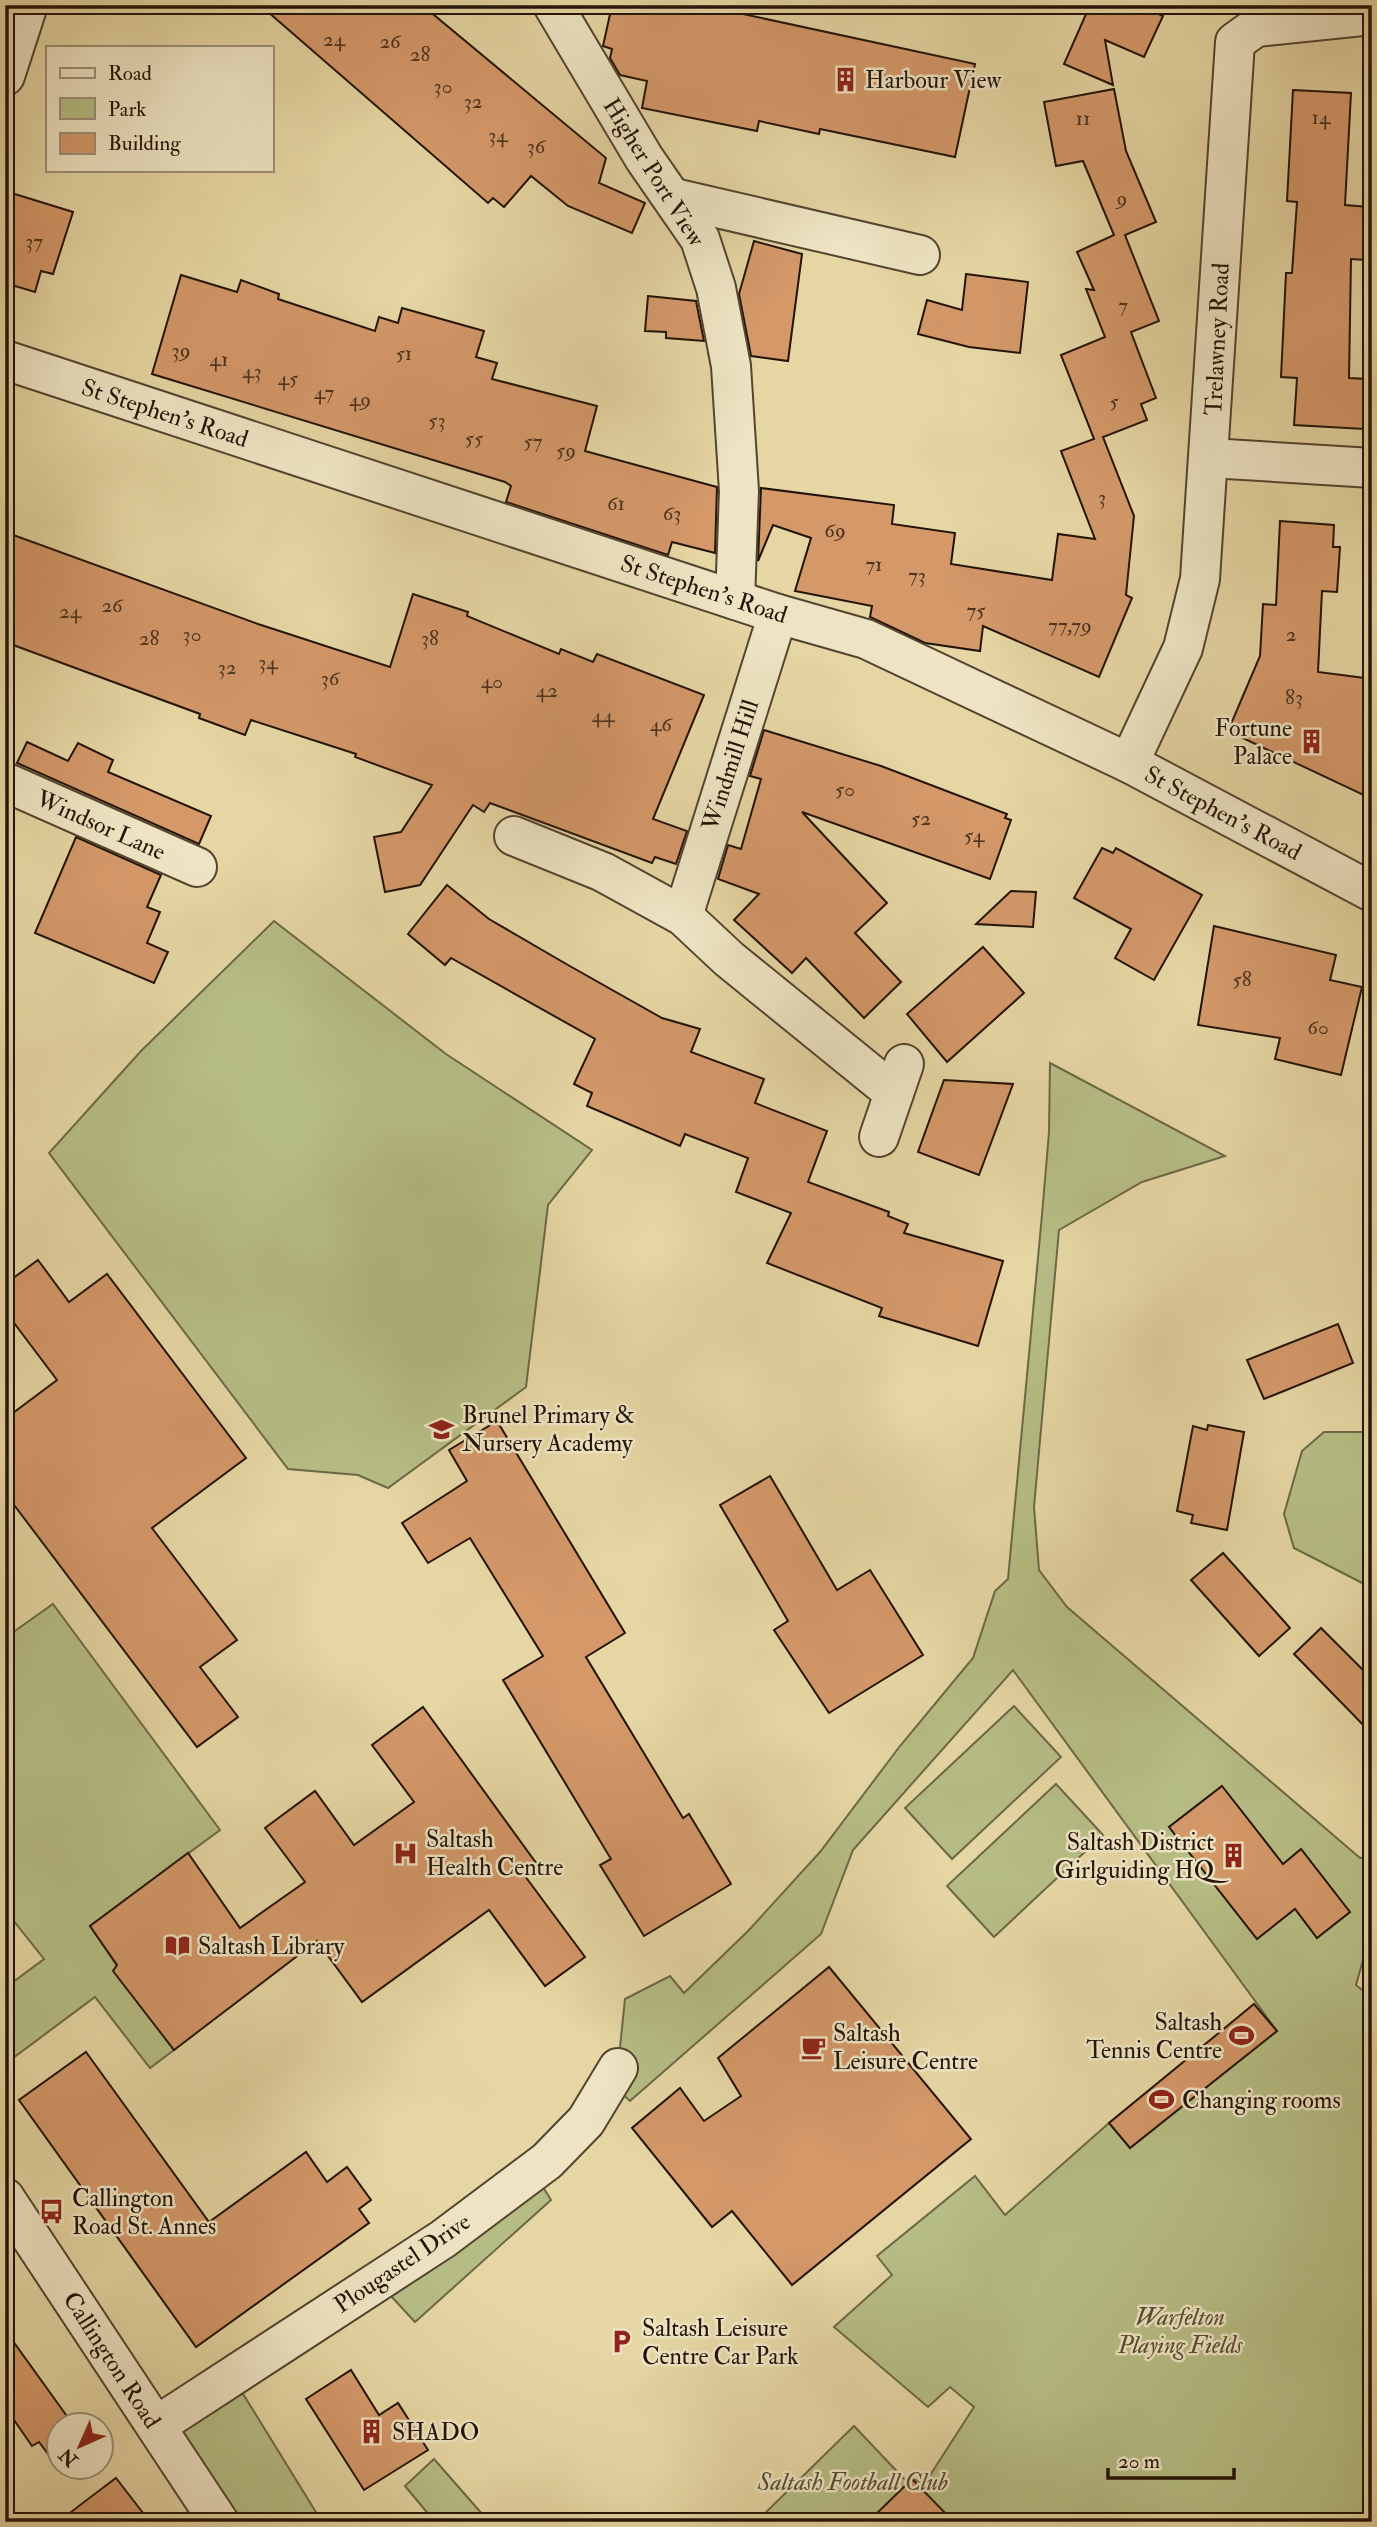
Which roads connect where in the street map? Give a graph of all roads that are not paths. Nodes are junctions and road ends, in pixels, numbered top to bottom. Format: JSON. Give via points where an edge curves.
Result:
{"nodes":[{"id":1,"x":28,"y":5,"type":"edge"},
{"id":2,"x":553,"y":5,"type":"edge"},
{"id":3,"x":1372,"y":15,"type":"edge"},
{"id":4,"x":5,"y":76,"type":"edge"},
{"id":5,"x":674,"y":198,"type":"junction"},
{"id":6,"x":920,"y":255,"type":"dead end"},
{"id":7,"x":5,"y":360,"type":"edge"},
{"id":8,"x":1210,"y":458,"type":"junction"},
{"id":9,"x":1372,"y":468,"type":"edge"},
{"id":10,"x":735,"y":600,"type":"junction"},
{"id":11,"x":778,"y":614,"type":"junction"},
{"id":12,"x":1129,"y":764,"type":"junction"},
{"id":13,"x":5,"y":782,"type":"edge"},
{"id":14,"x":514,"y":836,"type":"dead end"},
{"id":15,"x":197,"y":867,"type":"dead end"},
{"id":16,"x":1372,"y":892,"type":"edge"},
{"id":17,"x":683,"y":916,"type":"junction"},
{"id":18,"x":879,"y":1137,"type":"dead end"},
{"id":19,"x":618,"y":2067,"type":"dead end"},
{"id":20,"x":5,"y":2198,"type":"edge"},
{"id":21,"x":156,"y":2426,"type":"junction"},
{"id":22,"x":219,"y":2522,"type":"edge"}],
"edges":[{"from":1,"to":4,"type":"street"},
{"from":2,"to":5,"type":"street","name":"Higher Port View","via":[[644,158]]},
{"from":3,"to":8,"type":"street","name":"Trelawney Road","via":[[1256,27],[1235,42]]},
{"from":5,"to":6,"type":"street"},
{"from":5,"to":10,"type":"street","name":"Higher Port View","via":[[700,239],[716,288],[731,366],[739,491]]},
{"from":7,"to":10,"type":"street","name":"St Stephen's Road"},
{"from":8,"to":9,"type":"street"},
{"from":8,"to":12,"type":"street","name":"Trelawney Road","via":[[1200,579],[1183,648]]},
{"from":10,"to":11,"type":"street","name":"St Stephen's Road"},
{"from":11,"to":12,"type":"street","name":"St Stephen's Road","via":[[866,639]]},
{"from":11,"to":17,"type":"street","name":"Windmill Hill"},
{"from":12,"to":16,"type":"street","name":"St Stephen's Road"},
{"from":13,"to":15,"type":"street","name":"Windsor Lane"},
{"from":14,"to":17,"type":"street","via":[[603,872]]},
{"from":17,"to":18,"type":"street","via":[[738,966],[899,1079]]},
{"from":19,"to":21,"type":"street","name":"Plougastel Drive","via":[[586,2121],[547,2161],[443,2239]]},
{"from":20,"to":21,"type":"street","name":"Callington Road"},
{"from":21,"to":22,"type":"street","name":"Callington Road"}]}
